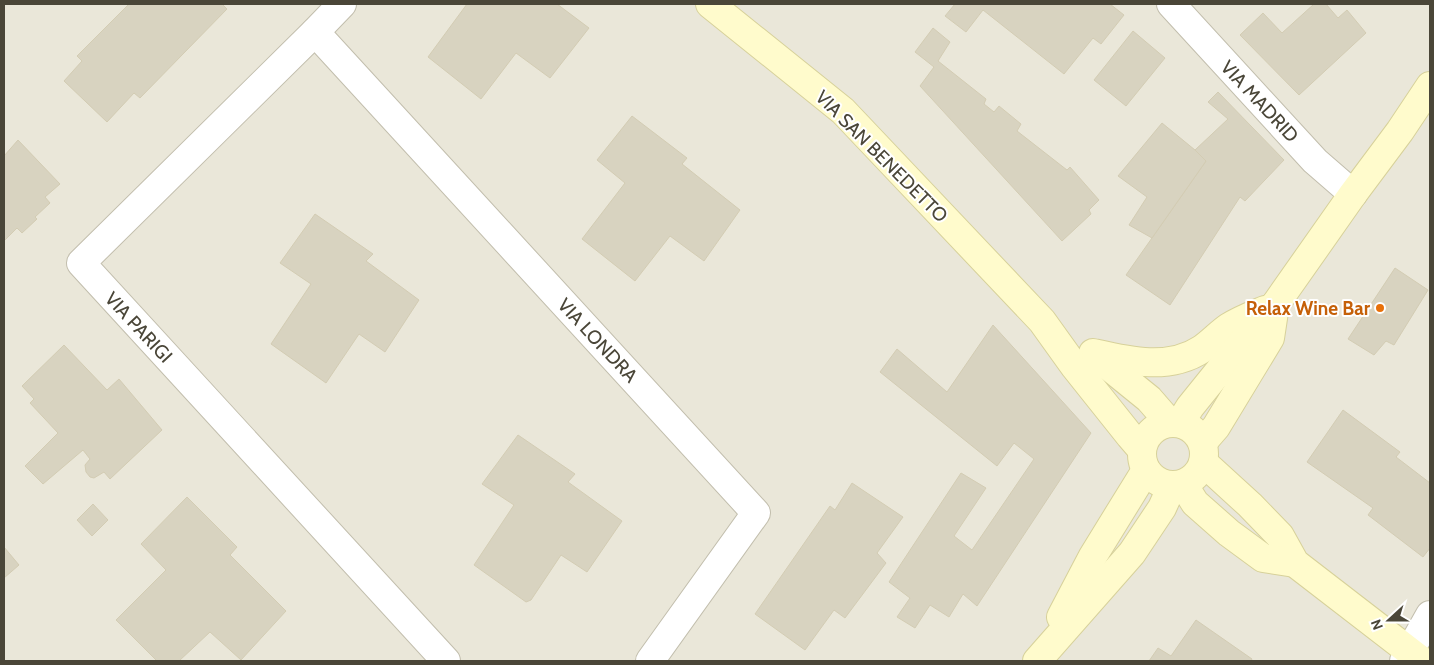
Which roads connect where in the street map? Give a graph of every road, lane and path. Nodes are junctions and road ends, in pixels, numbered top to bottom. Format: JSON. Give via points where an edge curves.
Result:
{"nodes":[{"id":1,"x":342,"y":4,"type":"edge"},
{"id":2,"x":710,"y":4,"type":"edge"},
{"id":3,"x":1171,"y":4,"type":"edge"},
{"id":4,"x":315,"y":32,"type":"junction"},
{"id":5,"x":1430,"y":86,"type":"edge"},
{"id":6,"x":1353,"y":194,"type":"junction"},
{"id":7,"x":1275,"y":305,"type":"junction"},
{"id":8,"x":1042,"y":321,"type":"junction"},
{"id":9,"x":1092,"y":353,"type":"junction"},
{"id":10,"x":1175,"y":422,"type":"junction"},
{"id":11,"x":1203,"y":452,"type":"junction"},
{"id":12,"x":1144,"y":460,"type":"junction"},
{"id":13,"x":1177,"y":485,"type":"junction"},
{"id":14,"x":1295,"y":563,"type":"junction"},
{"id":15,"x":1430,"y":615,"type":"edge"},
{"id":16,"x":1039,"y":658,"type":"edge"},
{"id":17,"x":1412,"y":658,"type":"edge"},
{"id":18,"x":446,"y":661,"type":"edge"},
{"id":19,"x":650,"y":661,"type":"edge"}],
"edges":[{"from":1,"to":4,"type":"street","name":"VIA PARIGI"},
{"from":2,"to":8,"type":"main road","name":"VIA SAN BENEDETTO","via":[[843,111]]},
{"from":3,"to":6,"type":"street","name":"VIA MADRID","via":[[1315,161]]},
{"from":4,"to":18,"type":"street","name":"VIA PARIGI","via":[[81,263]]},
{"from":4,"to":19,"type":"street","name":"VIA LONDRA","via":[[756,513]]},
{"from":5,"to":6,"type":"main road"},
{"from":6,"to":7,"type":"main road"},
{"from":7,"to":9,"type":"main road","via":[[1229,327],[1201,350],[1181,358],[1159,363],[1133,362]]},
{"from":7,"to":10,"type":"main road"},
{"from":7,"to":11,"type":"main road","via":[[1270,338]]},
{"from":8,"to":9,"type":"main road","name":"VIA SAN BENEDETTO"},
{"from":8,"to":12,"type":"main road","name":"VIA SAN BENEDETTO","via":[[1130,436]]},
{"from":9,"to":10,"type":"main road","name":"VIA SAN BENEDETTO"},
{"from":10,"to":11,"type":"main road","via":[[1190,427],[1198,434]]},
{"from":10,"to":12,"type":"main road","via":[[1159,425],[1151,431],[1145,440]]},
{"from":11,"to":13,"type":"main road","via":[[1199,472],[1192,480]]},
{"from":11,"to":14,"type":"main road","via":[[1280,536]]},
{"from":12,"to":13,"type":"main road","via":[[1153,478]]},
{"from":12,"to":16,"type":"main road"},
{"from":13,"to":14,"type":"main road","via":[[1229,534],[1263,558]]},
{"from":13,"to":16,"type":"main road","via":[[1132,553]]},
{"from":14,"to":17,"type":"main road"},
{"from":15,"to":17,"type":"street"}]}
